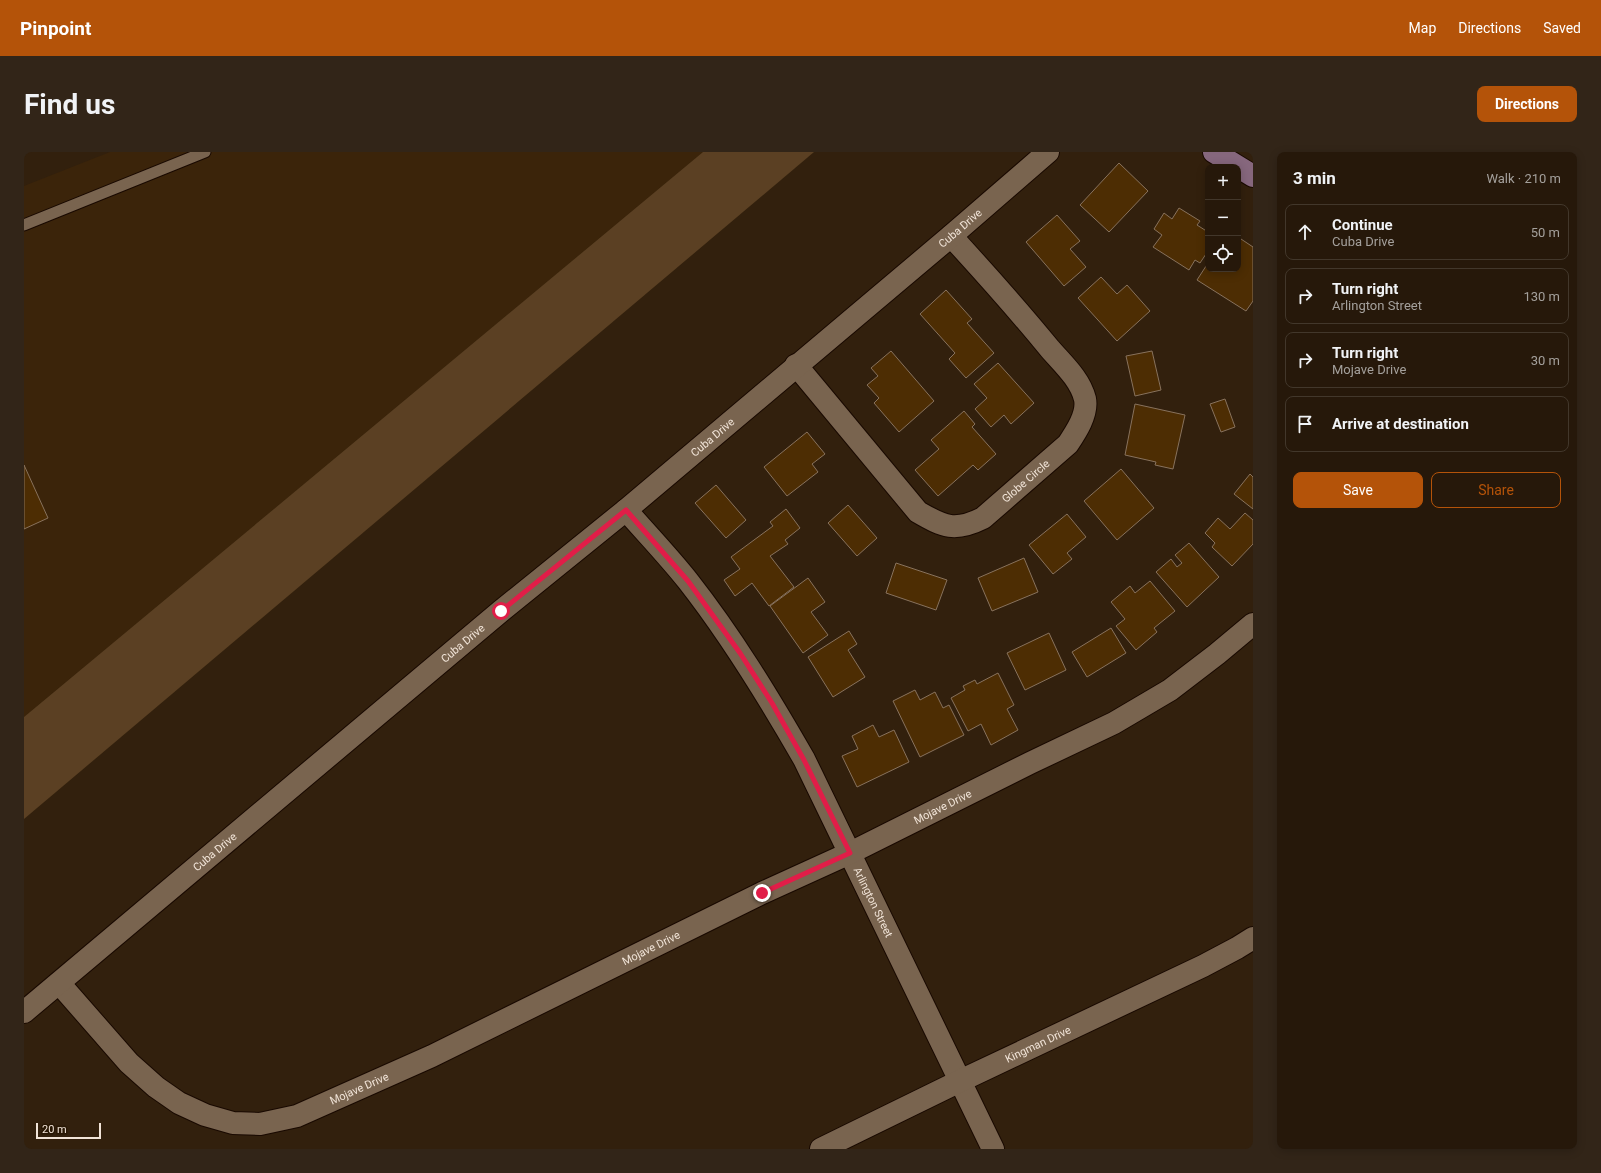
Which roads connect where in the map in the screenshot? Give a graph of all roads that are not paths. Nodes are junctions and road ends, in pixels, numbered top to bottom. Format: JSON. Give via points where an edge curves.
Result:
{"nodes":[{"id":1,"x":205,"y":152,"type":"edge"},
{"id":2,"x":1048,"y":152,"type":"edge"},
{"id":3,"x":1214,"y":152,"type":"edge"},
{"id":4,"x":1253,"y":176,"type":"edge"},
{"id":5,"x":24,"y":226,"type":"edge"},
{"id":6,"x":951,"y":236,"type":"junction"},
{"id":7,"x":796,"y":365,"type":"junction"},
{"id":8,"x":626,"y":510,"type":"junction"},
{"id":9,"x":1253,"y":624,"type":"edge"},
{"id":10,"x":850,"y":853,"type":"junction"},
{"id":11,"x":1253,"y":938,"type":"edge"},
{"id":12,"x":59,"y":983,"type":"junction"},
{"id":13,"x":24,"y":1012,"type":"edge"},
{"id":14,"x":960,"y":1081,"type":"junction"},
{"id":15,"x":821,"y":1149,"type":"edge"},
{"id":16,"x":993,"y":1149,"type":"edge"}],
"edges":[{"from":1,"to":5,"type":"lane"},
{"from":2,"to":6,"type":"street","name":"Cuba Drive"},
{"from":3,"to":4,"type":"main road"},
{"from":6,"to":7,"type":"street","name":"Cuba Drive"},
{"from":6,"to":7,"type":"street","name":"Globe Circle","via":[[1022,314],[1078,382],[1085,400],[1078,429],[1068,444],[983,518],[969,525],[952,527],[918,512]]},
{"from":7,"to":8,"type":"street","name":"Cuba Drive"},
{"from":8,"to":10,"type":"street","name":"Arlington Street","via":[[688,581],[744,659],[800,753]]},
{"from":8,"to":12,"type":"street","name":"Cuba Drive","via":[[501,611]]},
{"from":9,"to":10,"type":"street","name":"Mojave Drive","via":[[1170,690],[1114,723]]},
{"from":10,"to":12,"type":"street","name":"Mojave Drive","via":[[762,893],[432,1056],[297,1116],[260,1124],[233,1123],[205,1115],[173,1099],[128,1064]]},
{"from":10,"to":14,"type":"street","name":"Arlington Street"},
{"from":11,"to":14,"type":"street","name":"Kingman Drive","via":[[1203,966]]},
{"from":12,"to":13,"type":"street","name":"Cuba Drive"},
{"from":14,"to":15,"type":"street","name":"Kingman Drive"},
{"from":14,"to":16,"type":"street","name":"Arlington Street"}]}
